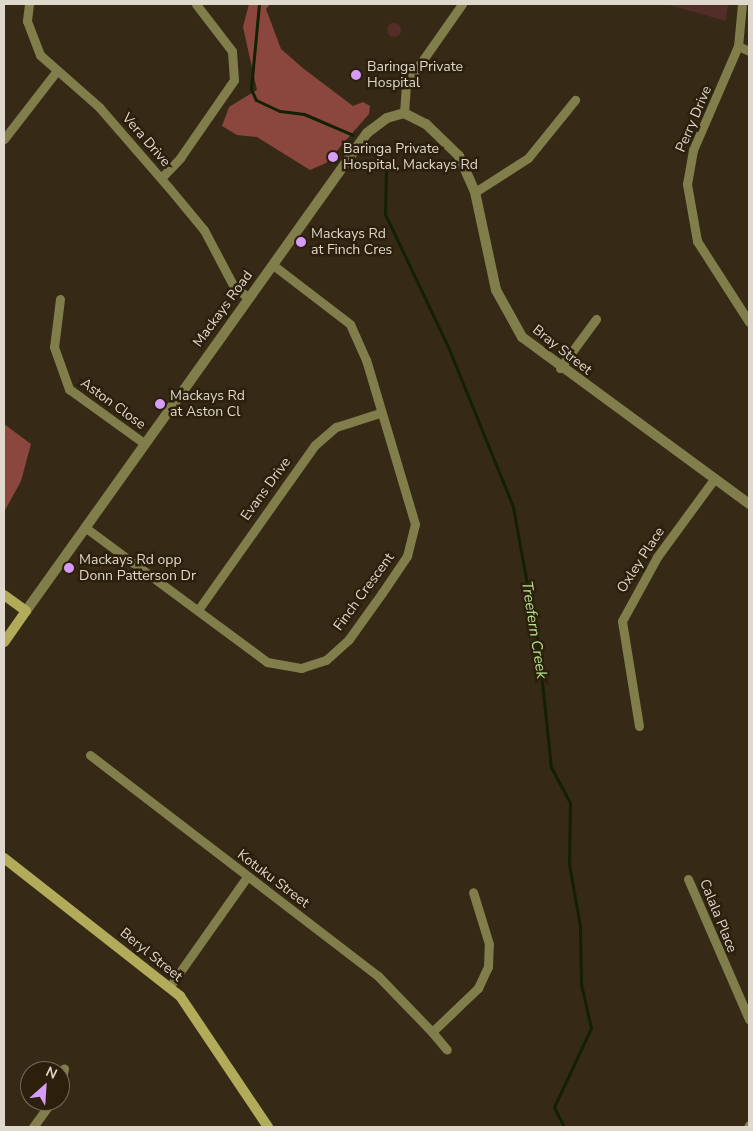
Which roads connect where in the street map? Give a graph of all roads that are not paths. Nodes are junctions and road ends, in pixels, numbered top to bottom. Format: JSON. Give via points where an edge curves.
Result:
{"nodes":[{"id":1,"x":29,"y":4,"type":"edge"},
{"id":2,"x":196,"y":4,"type":"edge"},
{"id":3,"x":462,"y":4,"type":"edge"},
{"id":4,"x":742,"y":4,"type":"edge"},
{"id":5,"x":738,"y":46,"type":"junction"},
{"id":6,"x":749,"y":51,"type":"edge"},
{"id":7,"x":56,"y":72,"type":"junction"},
{"id":8,"x":575,"y":100,"type":"dead end"},
{"id":9,"x":404,"y":113,"type":"junction"},
{"id":10,"x":4,"y":139,"type":"edge"},
{"id":11,"x":161,"y":178,"type":"junction"},
{"id":12,"x":475,"y":192,"type":"junction"},
{"id":13,"x":272,"y":265,"type":"junction"},
{"id":14,"x":248,"y":298,"type":"junction"},
{"id":15,"x":60,"y":299,"type":"dead end"},
{"id":16,"x":596,"y":319,"type":"dead end"},
{"id":17,"x":749,"y":321,"type":"edge"},
{"id":18,"x":560,"y":368,"type":"junction"},
{"id":19,"x":380,"y":413,"type":"junction"},
{"id":20,"x":144,"y":443,"type":"junction"},
{"id":21,"x":714,"y":479,"type":"junction"},
{"id":22,"x":749,"y":504,"type":"edge"},
{"id":23,"x":86,"y":528,"type":"junction"},
{"id":24,"x":4,"y":595,"type":"edge"},
{"id":25,"x":198,"y":610,"type":"junction"},
{"id":26,"x":26,"y":611,"type":"junction"},
{"id":27,"x":4,"y":642,"type":"edge"},
{"id":28,"x":640,"y":726,"type":"dead end"},
{"id":29,"x":90,"y":756,"type":"dead end"},
{"id":30,"x":5,"y":861,"type":"edge"},
{"id":31,"x":247,"y":877,"type":"junction"},
{"id":32,"x":688,"y":879,"type":"dead end"},
{"id":33,"x":473,"y":892,"type":"dead end"},
{"id":34,"x":170,"y":986,"type":"junction"},
{"id":35,"x":749,"y":1019,"type":"edge"},
{"id":36,"x":432,"y":1032,"type":"junction"},
{"id":37,"x":446,"y":1050,"type":"dead end"},
{"id":38,"x":45,"y":1111,"type":"edge"},
{"id":39,"x":33,"y":1127,"type":"edge"},
{"id":40,"x":268,"y":1127,"type":"edge"}],
"edges":[{"from":1,"to":7,"type":"street","name":"Vera Drive","via":[[27,21],[32,42]]},
{"from":2,"to":11,"type":"street","via":[[232,51],[234,80],[185,152]]},
{"from":3,"to":9,"type":"street","via":[[406,84]]},
{"from":4,"to":5,"type":"street","name":"Perry Drive"},
{"from":5,"to":6,"type":"street"},
{"from":5,"to":17,"type":"street","name":"Perry Drive","via":[[693,150],[687,184],[698,241]]},
{"from":7,"to":10,"type":"street"},
{"from":7,"to":11,"type":"street","name":"Vera Drive","via":[[99,107]]},
{"from":8,"to":12,"type":"street","via":[[528,158]]},
{"from":9,"to":12,"type":"street","name":"Bray Street","via":[[426,124],[459,156]]},
{"from":9,"to":13,"type":"street","name":"Mackays Road","via":[[387,118],[367,133]]},
{"from":11,"to":14,"type":"street","name":"Vera Drive","via":[[204,230],[234,287]]},
{"from":12,"to":18,"type":"street","name":"Bray Street","via":[[496,290],[522,338]]},
{"from":13,"to":14,"type":"street","name":"Mackays Road"},
{"from":13,"to":19,"type":"street","name":"Finch Crescent","via":[[350,324]]},
{"from":14,"to":20,"type":"street","name":"Mackays Road"},
{"from":15,"to":20,"type":"street","name":"Aston Close","via":[[54,347],[69,389]]},
{"from":16,"to":18,"type":"street"},
{"from":18,"to":21,"type":"street","name":"Bray Street"},
{"from":19,"to":25,"type":"street","name":"Evans Drive","via":[[336,427],[315,445]]},
{"from":19,"to":25,"type":"street","name":"Finch Crescent","via":[[415,524],[407,556],[349,639],[326,660],[301,668],[267,662]]},
{"from":20,"to":23,"type":"street","name":"Mackays Road"},
{"from":21,"to":22,"type":"street","name":"Bray Street"},
{"from":21,"to":28,"type":"street","name":"Oxley Place","via":[[657,557],[622,621]]},
{"from":23,"to":25,"type":"street","name":"Finch Crescent"},
{"from":23,"to":26,"type":"street","name":"Mackays Road"},
{"from":24,"to":26,"type":"main road"},
{"from":26,"to":27,"type":"main road","name":"Mackays Road"},
{"from":29,"to":31,"type":"street","name":"Kotuku Street"},
{"from":30,"to":34,"type":"main road","name":"Beryl Street"},
{"from":31,"to":34,"type":"street"},
{"from":31,"to":36,"type":"street","name":"Kotuku Street","via":[[378,976]]},
{"from":32,"to":35,"type":"street","name":"Calala Place"},
{"from":33,"to":36,"type":"street","via":[[489,944],[488,967],[478,988]]},
{"from":34,"to":40,"type":"main road","name":"Beryl Street","via":[[198,1020]]},
{"from":36,"to":37,"type":"street","name":"Kotuku Street"},
{"from":38,"to":39,"type":"street"}]}
